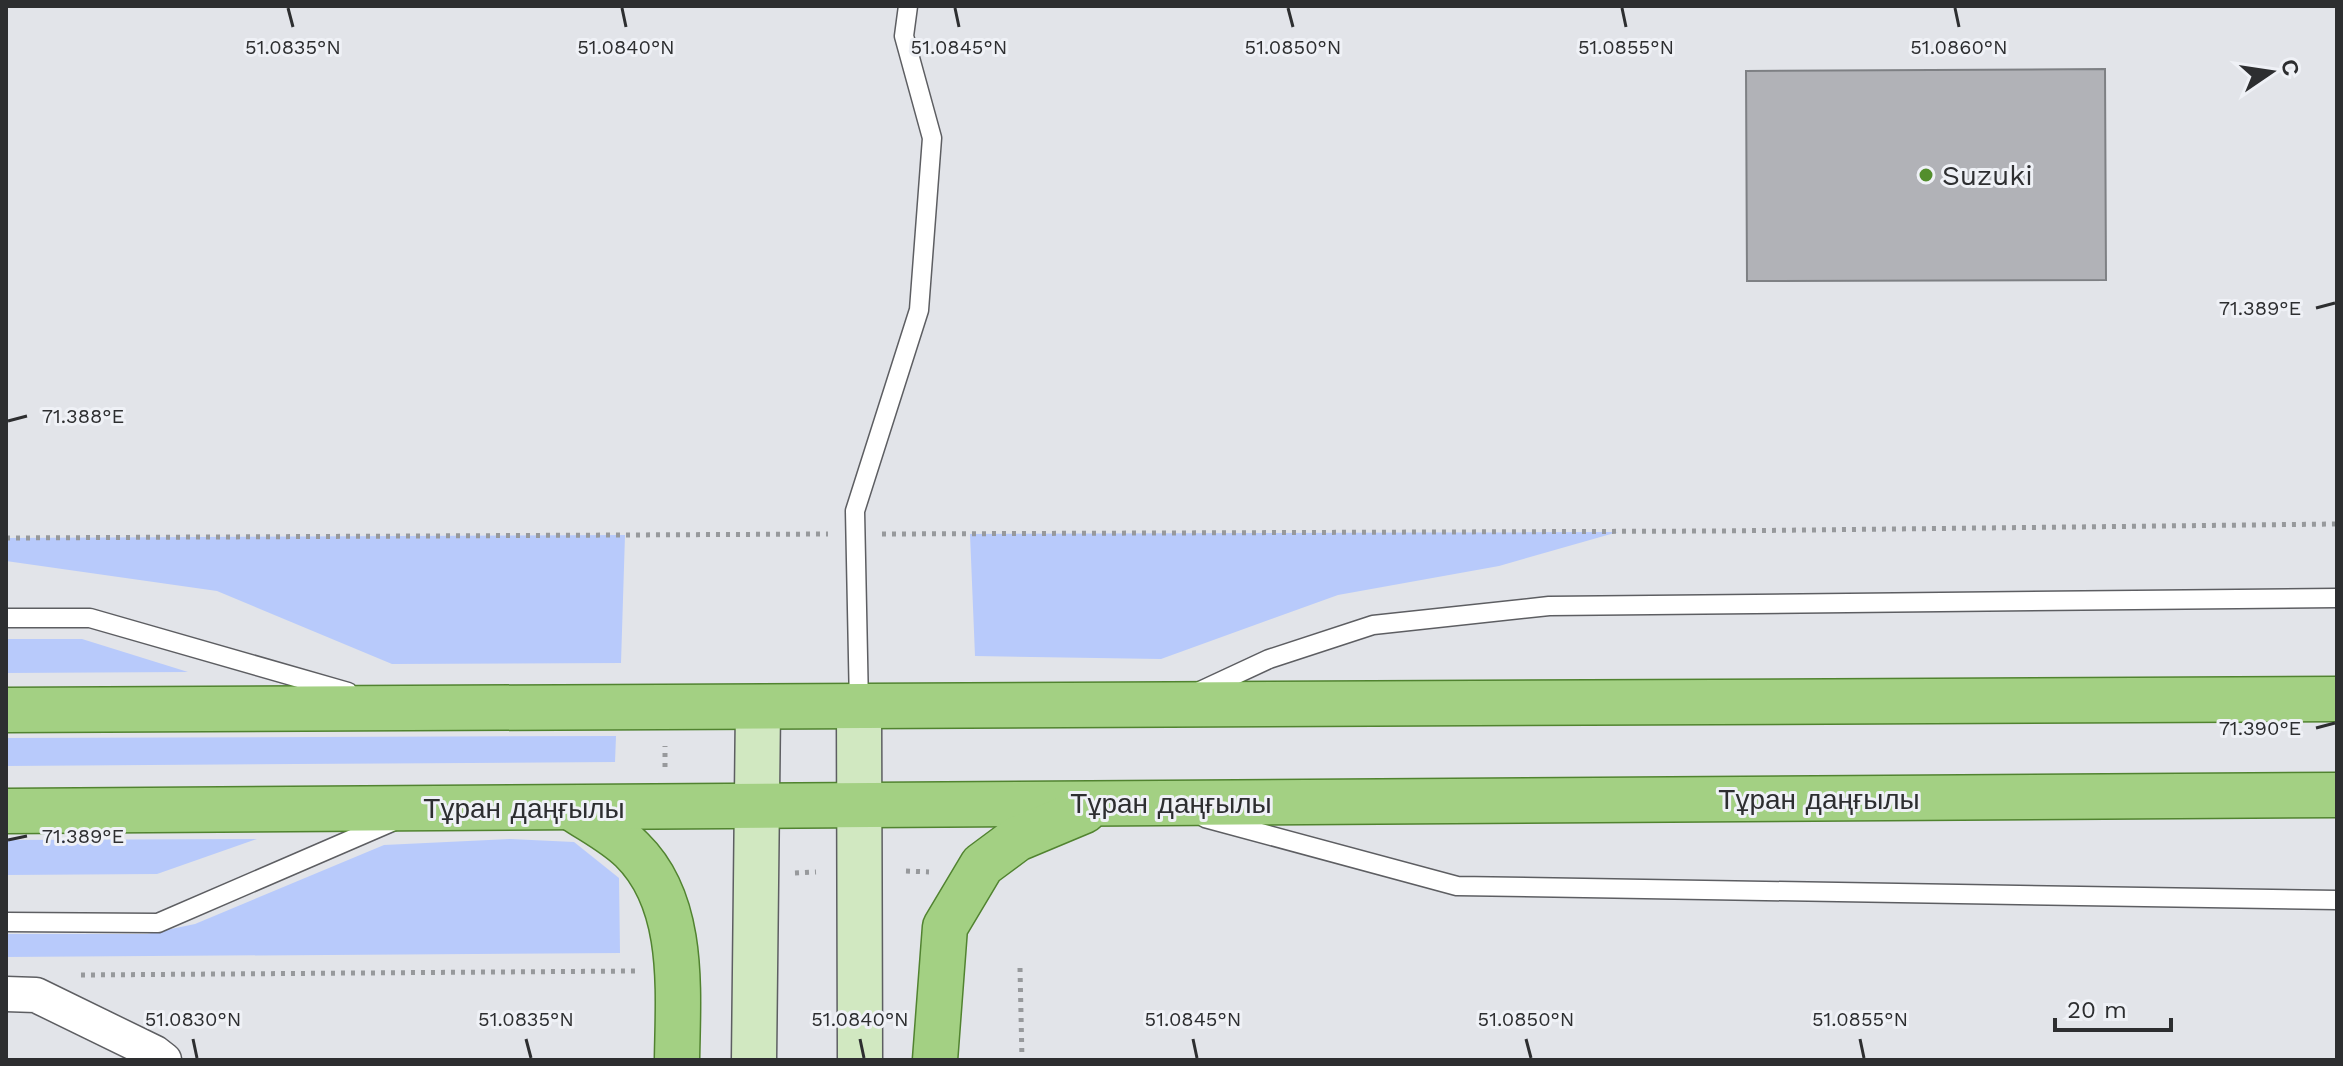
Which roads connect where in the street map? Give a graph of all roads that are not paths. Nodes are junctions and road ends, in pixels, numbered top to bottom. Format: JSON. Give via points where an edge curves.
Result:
{"nodes":[{"id":1,"x":908,"y":6,"type":"edge"},
{"id":2,"x":2337,"y":598,"type":"edge"},
{"id":3,"x":6,"y":618,"type":"edge"},
{"id":4,"x":2337,"y":699,"type":"edge"},
{"id":5,"x":1171,"y":705,"type":"junction"},
{"id":6,"x":859,"y":706,"type":"junction"},
{"id":7,"x":758,"y":707,"type":"junction"},
{"id":8,"x":405,"y":709,"type":"junction"},
{"id":9,"x":6,"y":710,"type":"edge"},
{"id":10,"x":2337,"y":795,"type":"edge"},
{"id":11,"x":1101,"y":803,"type":"junction"},
{"id":12,"x":1148,"y":804,"type":"junction"},
{"id":13,"x":758,"y":806,"type":"junction"},
{"id":14,"x":859,"y":806,"type":"junction"},
{"id":15,"x":572,"y":808,"type":"junction"},
{"id":16,"x":424,"y":809,"type":"junction"},
{"id":17,"x":6,"y":811,"type":"edge"},
{"id":18,"x":2337,"y":900,"type":"edge"},
{"id":19,"x":6,"y":922,"type":"edge"},
{"id":20,"x":6,"y":994,"type":"edge"},
{"id":21,"x":164,"y":1060,"type":"edge"},
{"id":22,"x":677,"y":1060,"type":"edge"},
{"id":23,"x":754,"y":1060,"type":"edge"},
{"id":24,"x":860,"y":1060,"type":"edge"},
{"id":25,"x":935,"y":1060,"type":"edge"}],
"edges":[{"from":1,"to":6,"type":"lane","via":[[904,36],[932,138],[919,310],[855,511]]},
{"from":2,"to":5,"type":"lane","via":[[1549,606],[1373,625],[1269,659]]},
{"from":3,"to":8,"type":"lane","via":[[90,618]]},
{"from":4,"to":5,"type":"main road"},
{"from":5,"to":6,"type":"main road"},
{"from":6,"to":7,"type":"main road"},
{"from":6,"to":14,"type":"street"},
{"from":7,"to":8,"type":"main road"},
{"from":7,"to":13,"type":"street"},
{"from":8,"to":9,"type":"main road"},
{"from":10,"to":12,"type":"main road","name":"Тұран даңғылы"},
{"from":11,"to":12,"type":"main road","name":"Тұран даңғылы"},
{"from":11,"to":14,"type":"main road","name":"Тұран даңғылы"},
{"from":11,"to":25,"type":"main road","via":[[1017,839],[982,865],[945,927]]},
{"from":12,"to":18,"type":"lane","via":[[1457,886]]},
{"from":13,"to":14,"type":"main road","name":"Тұран даңғылы"},
{"from":13,"to":15,"type":"main road","name":"Тұран даңғылы"},
{"from":13,"to":23,"type":"street"},
{"from":14,"to":24,"type":"street"},
{"from":15,"to":16,"type":"main road","name":"Тұран даңғылы"},
{"from":15,"to":22,"type":"main road","via":[[632,850],[658,884],[675,938]]},
{"from":16,"to":17,"type":"main road","name":"Тұран даңғылы"},
{"from":16,"to":19,"type":"lane","via":[[158,923]]},
{"from":20,"to":21,"type":"street","via":[[36,995]]}]}
